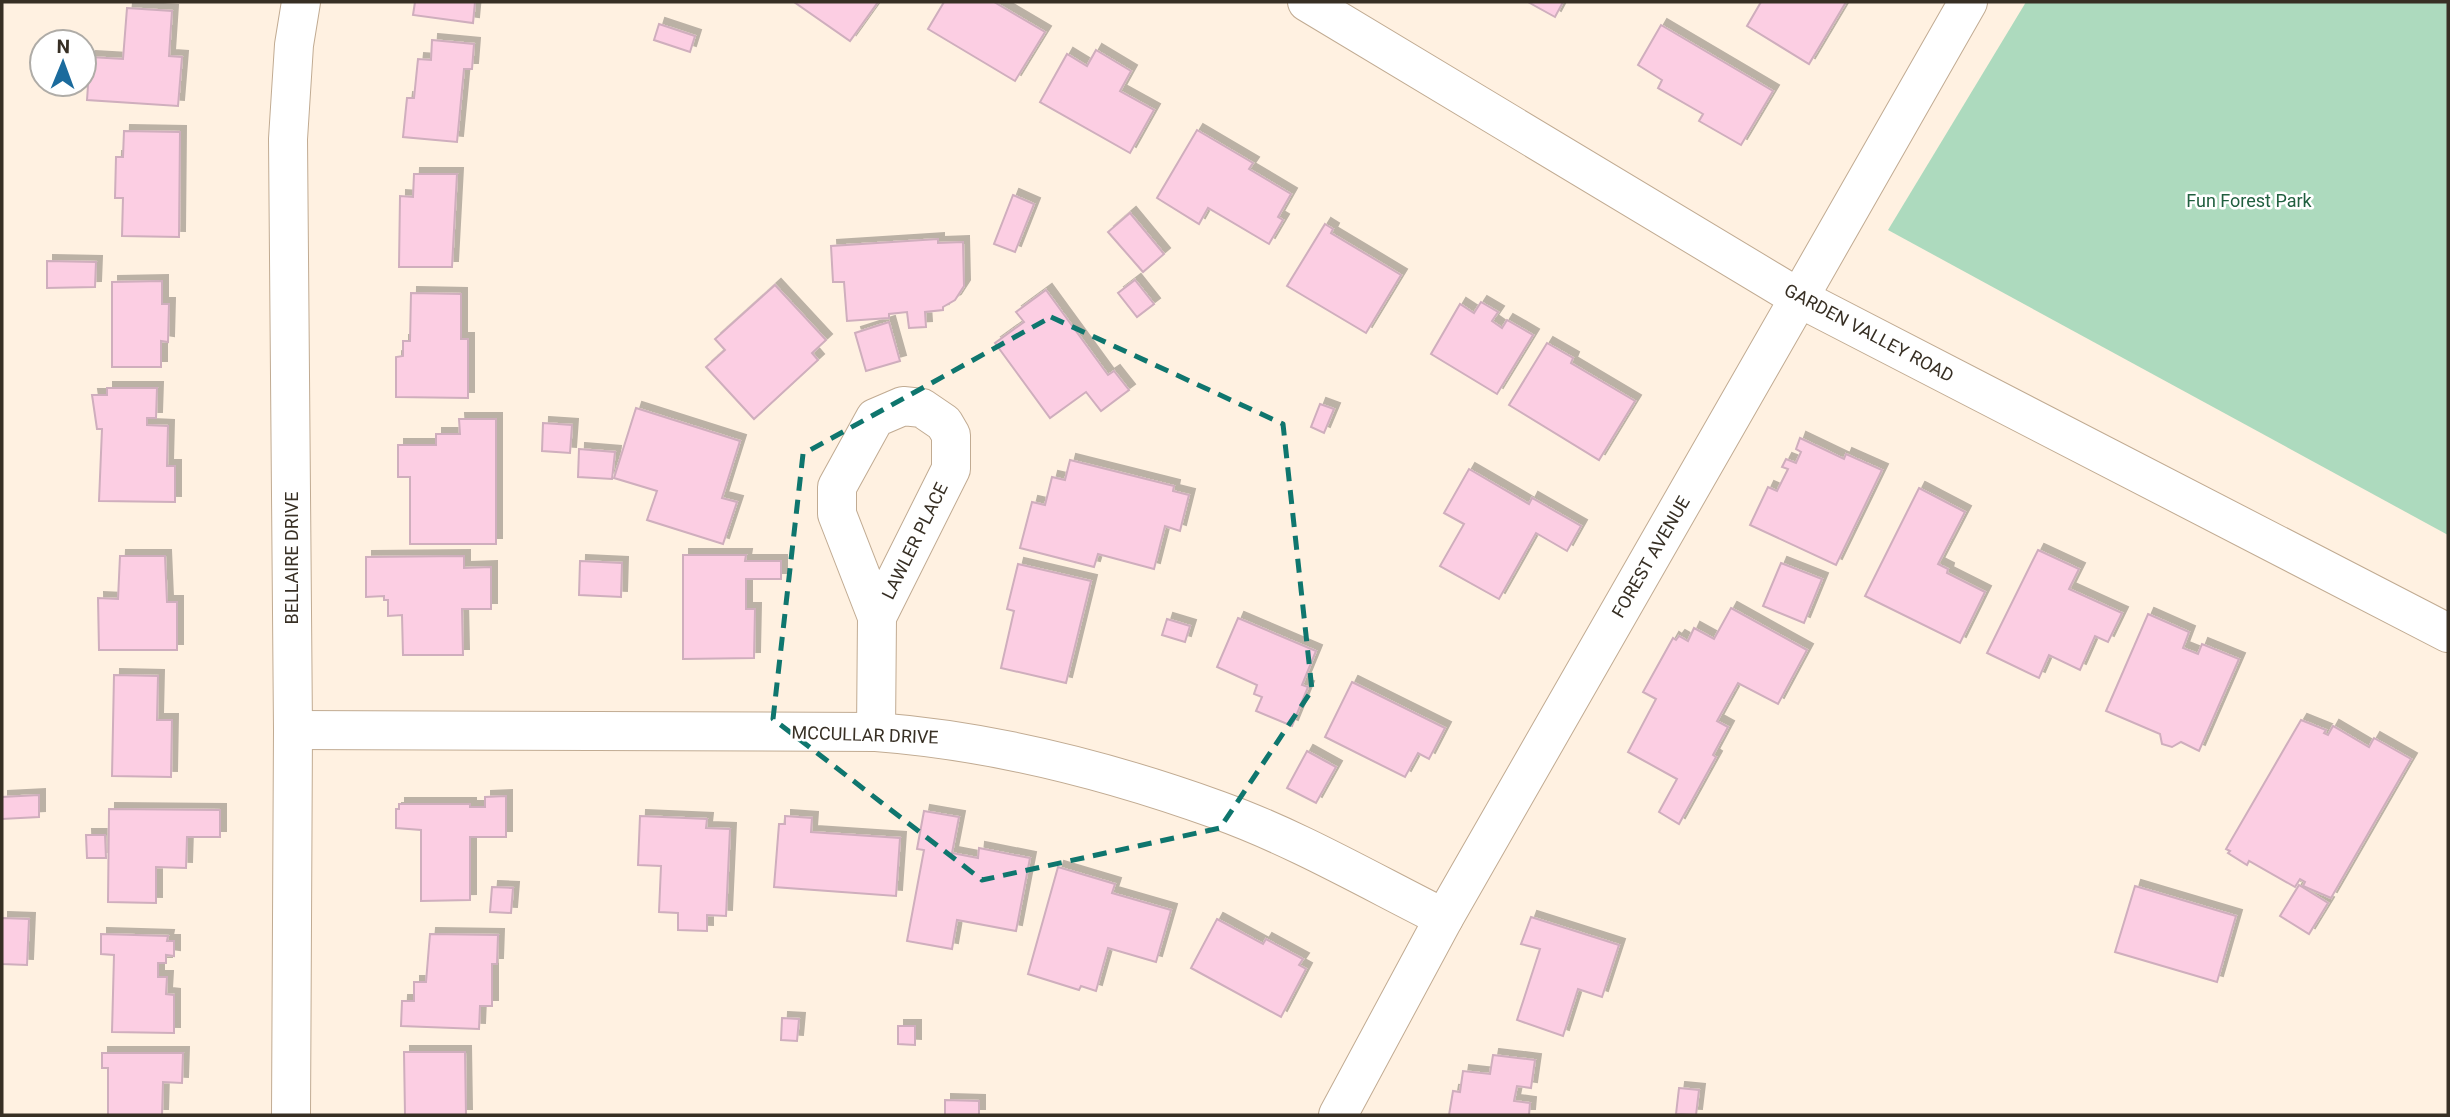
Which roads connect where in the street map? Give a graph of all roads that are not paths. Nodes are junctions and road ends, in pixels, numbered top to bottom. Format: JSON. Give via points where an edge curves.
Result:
{"nodes":[{"id":1,"x":301,"y":2,"type":"edge"},
{"id":2,"x":1307,"y":2,"type":"edge"},
{"id":3,"x":1968,"y":2,"type":"edge"},
{"id":4,"x":1799,"y":298,"type":"junction"},
{"id":5,"x":877,"y":617,"type":"junction"},
{"id":6,"x":2448,"y":633,"type":"edge"},
{"id":7,"x":293,"y":730,"type":"junction"},
{"id":8,"x":876,"y":732,"type":"junction"},
{"id":9,"x":1444,"y":918,"type":"junction"},
{"id":10,"x":291,"y":1115,"type":"edge"},
{"id":11,"x":1338,"y":1115,"type":"edge"}],
"edges":[{"from":1,"to":7,"type":"street","name":"BELLAIRE DRIVE","via":[[288,139]]},
{"from":2,"to":4,"type":"street","name":"GARDEN VALLEY ROAD"},
{"from":3,"to":4,"type":"street","name":"FOREST AVENUE"},
{"from":4,"to":6,"type":"street","name":"GARDEN VALLEY ROAD"},
{"from":4,"to":9,"type":"street","name":"FOREST AVENUE"},
{"from":5,"to":5,"type":"street","name":"LAWLER PLACE","via":[[837,514],[837,487],[875,418],[903,406],[922,408],[944,423],[951,435],[951,470]]},
{"from":5,"to":8,"type":"street","name":"LAWLER PLACE"},
{"from":7,"to":8,"type":"street","name":"MCCULLAR DRIVE"},
{"from":7,"to":10,"type":"street","name":"BELLAIRE DRIVE"},
{"from":8,"to":9,"type":"street","name":"MCCULLAR DRIVE","via":[[946,738],[1063,761],[1220,811]]},
{"from":9,"to":11,"type":"street","name":"FOREST AVENUE"}]}
